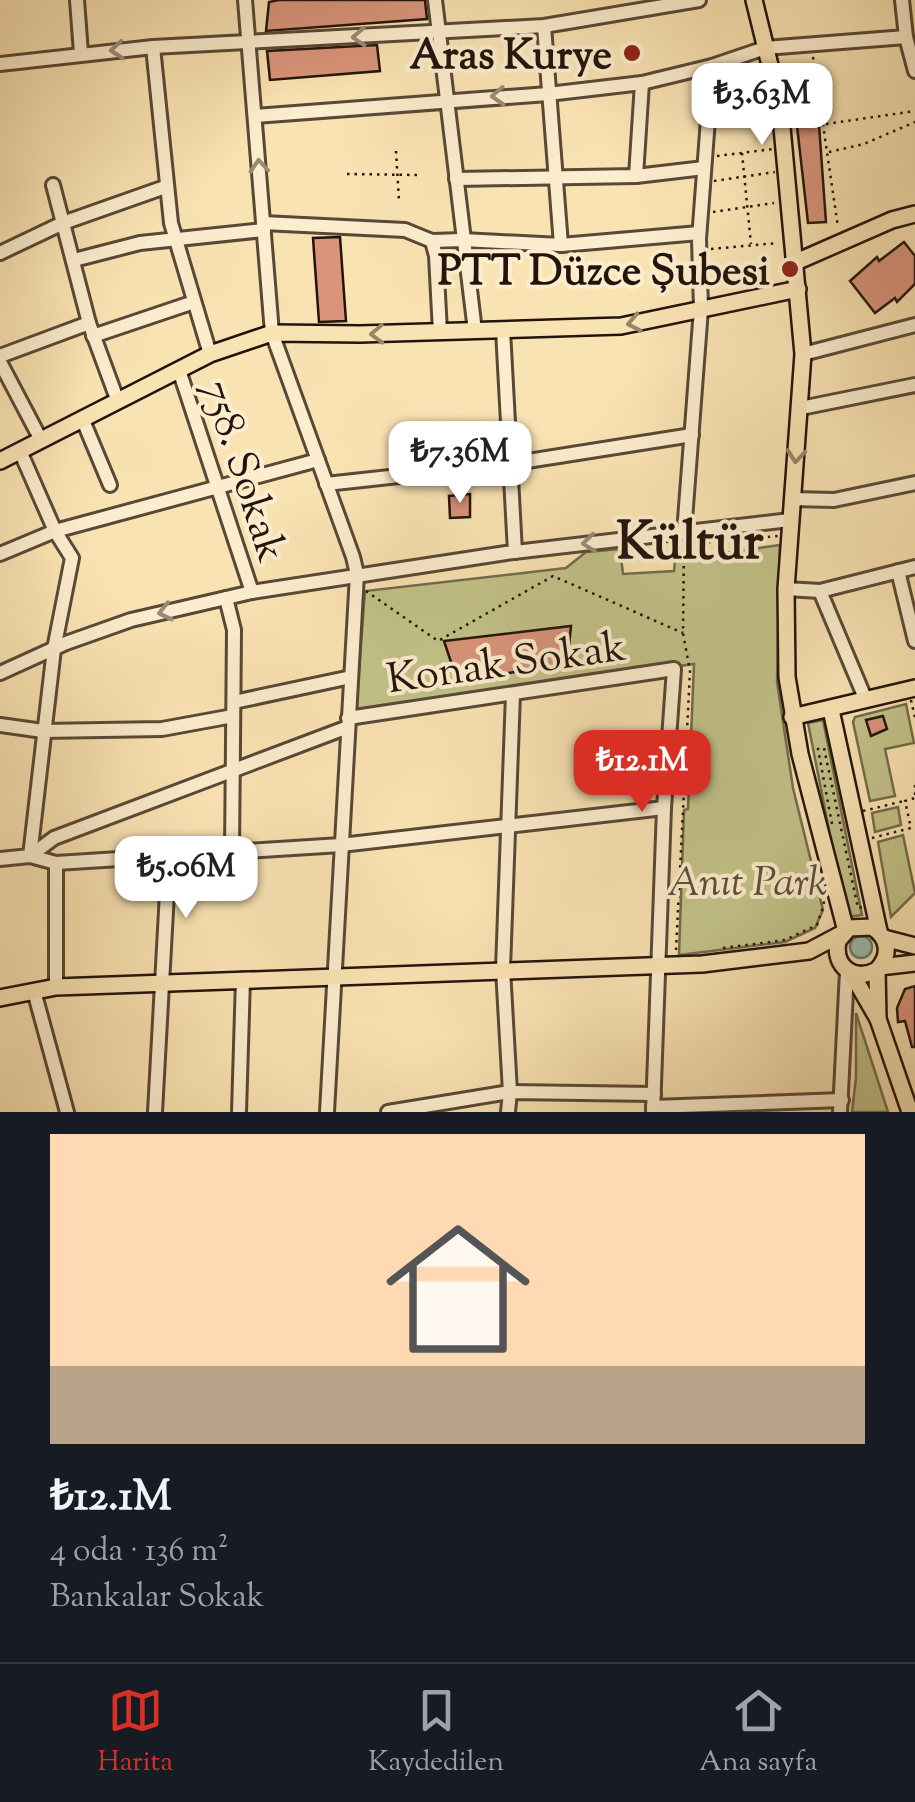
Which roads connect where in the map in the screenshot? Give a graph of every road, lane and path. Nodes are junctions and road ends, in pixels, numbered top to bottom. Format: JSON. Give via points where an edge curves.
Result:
{"nodes":[{"id":1,"x":77,"y":0,"type":"edge"},
{"id":2,"x":244,"y":0,"type":"edge"},
{"id":3,"x":436,"y":0,"type":"edge"},
{"id":4,"x":699,"y":0,"type":"edge"},
{"id":5,"x":754,"y":0,"type":"edge"},
{"id":6,"x":902,"y":0,"type":"edge"},
{"id":7,"x":639,"y":5,"type":"edge"},
{"id":8,"x":544,"y":26,"type":"junction"},
{"id":9,"x":440,"y":33,"type":"junction"},
{"id":10,"x":906,"y":37,"type":"junction"},
{"id":11,"x":249,"y":42,"type":"junction"},
{"id":12,"x":812,"y":46,"type":"junction"},
{"id":13,"x":152,"y":47,"type":"junction"},
{"id":14,"x":765,"y":48,"type":"junction"},
{"id":15,"x":81,"y":53,"type":"junction"},
{"id":16,"x":0,"y":64,"type":"edge"},
{"id":17,"x":712,"y":66,"type":"junction"},
{"id":18,"x":915,"y":70,"type":"edge"},
{"id":19,"x":642,"y":83,"type":"junction"},
{"id":20,"x":548,"y":94,"type":"junction"},
{"id":21,"x":446,"y":99,"type":"junction"},
{"id":22,"x":915,"y":112,"type":"edge"},
{"id":23,"x":255,"y":116,"type":"junction"},
{"id":24,"x":915,"y":122,"type":"edge"},
{"id":25,"x":824,"y":124,"type":"junction"},
{"id":26,"x":784,"y":147,"type":"junction"},
{"id":27,"x":396,"y":152,"type":"dead end"},
{"id":28,"x":827,"y":152,"type":"junction"},
{"id":29,"x":742,"y":153,"type":"junction"},
{"id":30,"x":704,"y":163,"type":"junction"},
{"id":31,"x":787,"y":170,"type":"junction"},
{"id":32,"x":347,"y":174,"type":"dead end"},
{"id":33,"x":398,"y":174,"type":"junction"},
{"id":34,"x":417,"y":174,"type":"dead end"},
{"id":35,"x":636,"y":176,"type":"junction"},
{"id":36,"x":745,"y":176,"type":"junction"},
{"id":37,"x":554,"y":178,"type":"junction"},
{"id":38,"x":456,"y":180,"type":"junction"},
{"id":39,"x":702,"y":183,"type":"junction"},
{"id":40,"x":52,"y":184,"type":"dead end"},
{"id":41,"x":165,"y":187,"type":"junction"},
{"id":42,"x":399,"y":201,"type":"dead end"},
{"id":43,"x":790,"y":201,"type":"junction"},
{"id":44,"x":750,"y":206,"type":"junction"},
{"id":45,"x":700,"y":214,"type":"junction"},
{"id":46,"x":915,"y":214,"type":"edge"},
{"id":47,"x":63,"y":223,"type":"junction"},
{"id":48,"x":263,"y":226,"type":"junction"},
{"id":49,"x":699,"y":233,"type":"junction"},
{"id":50,"x":176,"y":239,"type":"junction"},
{"id":51,"x":464,"y":240,"type":"junction"},
{"id":52,"x":432,"y":242,"type":"junction"},
{"id":53,"x":794,"y":242,"type":"junction"},
{"id":54,"x":840,"y":243,"type":"junction"},
{"id":55,"x":561,"y":245,"type":"junction"},
{"id":56,"x":752,"y":245,"type":"junction"},
{"id":57,"x":699,"y":250,"type":"junction"},
{"id":58,"x":0,"y":254,"type":"edge"},
{"id":59,"x":74,"y":260,"type":"junction"},
{"id":60,"x":796,"y":262,"type":"junction"},
{"id":61,"x":798,"y":289,"type":"junction"},
{"id":62,"x":194,"y":302,"type":"junction"},
{"id":63,"x":701,"y":309,"type":"junction"},
{"id":64,"x":915,"y":325,"type":"edge"},
{"id":65,"x":91,"y":330,"type":"junction"},
{"id":66,"x":504,"y":330,"type":"junction"},
{"id":67,"x":475,"y":331,"type":"junction"},
{"id":68,"x":440,"y":332,"type":"junction"},
{"id":69,"x":272,"y":333,"type":"junction"},
{"id":70,"x":210,"y":354,"type":"junction"},
{"id":71,"x":803,"y":354,"type":"junction"},
{"id":72,"x":0,"y":359,"type":"edge"},
{"id":73,"x":179,"y":370,"type":"junction"},
{"id":74,"x":915,"y":385,"type":"edge"},
{"id":75,"x":117,"y":399,"type":"junction"},
{"id":76,"x":801,"y":408,"type":"junction"},
{"id":77,"x":82,"y":418,"type":"junction"},
{"id":78,"x":692,"y":436,"type":"junction"},
{"id":79,"x":41,"y":440,"type":"junction"},
{"id":80,"x":20,"y":451,"type":"junction"},
{"id":81,"x":318,"y":460,"type":"junction"},
{"id":82,"x":0,"y":461,"type":"edge"},
{"id":83,"x":508,"y":464,"type":"junction"},
{"id":84,"x":915,"y":483,"type":"edge"},
{"id":85,"x":326,"y":484,"type":"junction"},
{"id":86,"x":110,"y":485,"type":"dead end"},
{"id":87,"x":217,"y":488,"type":"junction"},
{"id":88,"x":792,"y":499,"type":"junction"},
{"id":89,"x":788,"y":528,"type":"junction"},
{"id":90,"x":55,"y":531,"type":"junction"},
{"id":91,"x":689,"y":539,"type":"junction"},
{"id":92,"x":515,"y":552,"type":"junction"},
{"id":93,"x":0,"y":554,"type":"edge"},
{"id":94,"x":915,"y":567,"type":"edge"},
{"id":95,"x":898,"y":571,"type":"junction"},
{"id":96,"x":357,"y":579,"type":"junction"},
{"id":97,"x":786,"y":588,"type":"junction"},
{"id":98,"x":820,"y":591,"type":"junction"},
{"id":99,"x":252,"y":592,"type":"junction"},
{"id":100,"x":226,"y":598,"type":"junction"},
{"id":101,"x":683,"y":633,"type":"junction"},
{"id":102,"x":915,"y":641,"type":"edge"},
{"id":103,"x":54,"y":649,"type":"junction"},
{"id":104,"x":0,"y":673,"type":"edge"},
{"id":105,"x":351,"y":677,"type":"junction"},
{"id":106,"x":912,"y":689,"type":"edge"},
{"id":107,"x":513,"y":694,"type":"junction"},
{"id":108,"x":864,"y":698,"type":"junction"},
{"id":109,"x":234,"y":709,"type":"junction"},
{"id":110,"x":831,"y":710,"type":"junction"},
{"id":111,"x":792,"y":717,"type":"junction"},
{"id":112,"x":915,"y":718,"type":"edge"},
{"id":113,"x":348,"y":722,"type":"junction"},
{"id":114,"x":0,"y":725,"type":"edge"},
{"id":115,"x":43,"y":730,"type":"junction"},
{"id":116,"x":233,"y":768,"type":"junction"},
{"id":117,"x":915,"y":785,"type":"edge"},
{"id":118,"x":915,"y":796,"type":"edge"},
{"id":119,"x":907,"y":800,"type":"junction"},
{"id":120,"x":664,"y":808,"type":"junction"},
{"id":121,"x":852,"y":813,"type":"junction"},
{"id":122,"x":832,"y":825,"type":"dead end"},
{"id":123,"x":508,"y":828,"type":"junction"},
{"id":124,"x":858,"y":842,"type":"junction"},
{"id":125,"x":341,"y":845,"type":"junction"},
{"id":126,"x":232,"y":853,"type":"junction"},
{"id":127,"x":30,"y":856,"type":"junction"},
{"id":128,"x":168,"y":856,"type":"junction"},
{"id":129,"x":0,"y":859,"type":"edge"},
{"id":130,"x":56,"y":863,"type":"junction"},
{"id":131,"x":821,"y":889,"type":"dead end"},
{"id":132,"x":858,"y":908,"type":"dead end"},
{"id":133,"x":844,"y":932,"type":"junction"},
{"id":134,"x":882,"y":935,"type":"junction"},
{"id":135,"x":915,"y":946,"type":"edge"},
{"id":136,"x":712,"y":949,"type":"dead end"},
{"id":137,"x":808,"y":951,"type":"junction"},
{"id":138,"x":682,"y":953,"type":"dead end"},
{"id":139,"x":658,"y":963,"type":"junction"},
{"id":140,"x":915,"y":963,"type":"edge"},
{"id":141,"x":503,"y":969,"type":"junction"},
{"id":142,"x":846,"y":969,"type":"junction"},
{"id":143,"x":879,"y":969,"type":"junction"},
{"id":144,"x":334,"y":975,"type":"junction"},
{"id":145,"x":243,"y":979,"type":"junction"},
{"id":146,"x":162,"y":983,"type":"junction"},
{"id":147,"x":56,"y":987,"type":"junction"},
{"id":148,"x":34,"y":991,"type":"junction"},
{"id":149,"x":0,"y":998,"type":"edge"},
{"id":150,"x":878,"y":1019,"type":"junction"},
{"id":151,"x":510,"y":1092,"type":"junction"},
{"id":152,"x":654,"y":1105,"type":"edge"},
{"id":153,"x":841,"y":1106,"type":"edge"},
{"id":154,"x":911,"y":1110,"type":"edge"},
{"id":155,"x":67,"y":1112,"type":"edge"},
{"id":156,"x":155,"y":1112,"type":"edge"},
{"id":157,"x":239,"y":1112,"type":"edge"},
{"id":158,"x":328,"y":1112,"type":"edge"},
{"id":159,"x":388,"y":1112,"type":"edge"},
{"id":160,"x":508,"y":1112,"type":"edge"}],
"edges":[{"from":1,"to":15,"type":"street"},
{"from":2,"to":11,"type":"street"},
{"from":3,"to":9,"type":"street"},
{"from":4,"to":7,"type":"street"},
{"from":5,"to":14,"type":"main road"},
{"from":6,"to":10,"type":"street"},
{"from":7,"to":8,"type":"street"},
{"from":8,"to":9,"type":"street"},
{"from":8,"to":20,"type":"street"},
{"from":9,"to":11,"type":"street","one_way":true},
{"from":9,"to":21,"type":"street"},
{"from":10,"to":12,"type":"street"},
{"from":10,"to":18,"type":"street"},
{"from":11,"to":13,"type":"street"},
{"from":11,"to":23,"type":"street"},
{"from":12,"to":14,"type":"street"},
{"from":12,"to":25,"type":"path"},
{"from":13,"to":15,"type":"street","one_way":true},
{"from":13,"to":41,"type":"street"},
{"from":14,"to":17,"type":"street"},
{"from":14,"to":26,"type":"main road"},
{"from":15,"to":16,"type":"street"},
{"from":17,"to":19,"type":"street"},
{"from":17,"to":30,"type":"street"},
{"from":19,"to":20,"type":"street"},
{"from":19,"to":35,"type":"street"},
{"from":20,"to":21,"type":"street","one_way":true},
{"from":20,"to":37,"type":"street"},
{"from":21,"to":23,"type":"street"},
{"from":21,"to":38,"type":"street"},
{"from":22,"to":25,"type":"path"},
{"from":48,"to":23,"type":"street","one_way":true},
{"from":24,"to":28,"type":"path"},
{"from":25,"to":28,"type":"path"},
{"from":26,"to":29,"type":"path"},
{"from":26,"to":31,"type":"main road"},
{"from":27,"to":33,"type":"path"},
{"from":28,"to":54,"type":"path"},
{"from":29,"to":30,"type":"path"},
{"from":29,"to":36,"type":"path"},
{"from":30,"to":35,"type":"street"},
{"from":30,"to":39,"type":"street"},
{"from":31,"to":36,"type":"path"},
{"from":31,"to":43,"type":"main road"},
{"from":32,"to":33,"type":"path"},
{"from":33,"to":34,"type":"path"},
{"from":33,"to":42,"type":"path"},
{"from":35,"to":37,"type":"street"},
{"from":36,"to":39,"type":"path"},
{"from":36,"to":44,"type":"path"},
{"from":37,"to":38,"type":"street"},
{"from":37,"to":55,"type":"street"},
{"from":38,"to":51,"type":"street"},
{"from":39,"to":45,"type":"street"},
{"from":40,"to":47,"type":"street"},
{"from":41,"to":47,"type":"street"},
{"from":41,"to":50,"type":"street"},
{"from":43,"to":44,"type":"path"},
{"from":43,"to":53,"type":"main road"},
{"from":44,"to":45,"type":"path"},
{"from":44,"to":56,"type":"path"},
{"from":45,"to":49,"type":"street"},
{"from":46,"to":54,"type":"main road"},
{"from":47,"to":58,"type":"street"},
{"from":47,"to":59,"type":"street"},
{"from":48,"to":50,"type":"street"},
{"from":48,"to":52,"type":"street","via":[[405,230]]},
{"from":48,"to":69,"type":"street"},
{"from":49,"to":55,"type":"street"},
{"from":49,"to":57,"type":"street"},
{"from":50,"to":59,"type":"street"},
{"from":50,"to":62,"type":"street"},
{"from":51,"to":52,"type":"street"},
{"from":51,"to":55,"type":"street"},
{"from":51,"to":67,"type":"street"},
{"from":52,"to":68,"type":"street"},
{"from":53,"to":56,"type":"path"},
{"from":53,"to":60,"type":"main road"},
{"from":54,"to":60,"type":"main road"},
{"from":56,"to":57,"type":"path"},
{"from":57,"to":63,"type":"street"},
{"from":59,"to":65,"type":"street"},
{"from":60,"to":61,"type":"main road"},
{"from":61,"to":63,"type":"main road"},
{"from":61,"to":71,"type":"main road"},
{"from":62,"to":65,"type":"street"},
{"from":62,"to":70,"type":"street"},
{"from":63,"to":66,"type":"main road","one_way":true,"via":[[621,326]]},
{"from":63,"to":78,"type":"street"},
{"from":64,"to":71,"type":"street"},
{"from":65,"to":72,"type":"street"},
{"from":65,"to":75,"type":"street"},
{"from":66,"to":67,"type":"main road"},
{"from":66,"to":83,"type":"street"},
{"from":67,"to":68,"type":"main road"},
{"from":68,"to":69,"type":"main road","one_way":true},
{"from":69,"to":70,"type":"main road"},
{"from":69,"to":81,"type":"street"},
{"from":70,"to":73,"type":"main road"},
{"from":71,"to":76,"type":"main road"},
{"from":72,"to":79,"type":"street"},
{"from":73,"to":75,"type":"main road"},
{"from":73,"to":87,"type":"street","name":"758. Sokak"},
{"from":74,"to":76,"type":"street"},
{"from":75,"to":77,"type":"main road"},
{"from":76,"to":88,"type":"main road","one_way":true},
{"from":77,"to":79,"type":"main road"},
{"from":77,"to":86,"type":"street"},
{"from":78,"to":83,"type":"street"},
{"from":78,"to":91,"type":"street"},
{"from":79,"to":80,"type":"main road"},
{"from":80,"to":82,"type":"main road"},
{"from":80,"to":90,"type":"street"},
{"from":81,"to":85,"type":"street"},
{"from":81,"to":87,"type":"street"},
{"from":83,"to":85,"type":"street"},
{"from":83,"to":92,"type":"street"},
{"from":84,"to":88,"type":"street","via":[[834,500]]},
{"from":85,"to":96,"type":"street"},
{"from":87,"to":90,"type":"street"},
{"from":87,"to":99,"type":"street","name":"758. Sokak"},
{"from":88,"to":89,"type":"main road"},
{"from":89,"to":91,"type":"street"},
{"from":89,"to":91,"type":"path"},
{"from":89,"to":97,"type":"main road"},
{"from":90,"to":93,"type":"street"},
{"from":90,"to":103,"type":"street","via":[[72,558]]},
{"from":91,"to":92,"type":"street","one_way":true},
{"from":91,"to":101,"type":"path"},
{"from":92,"to":96,"type":"street"},
{"from":94,"to":95,"type":"street"},
{"from":95,"to":98,"type":"street"},
{"from":95,"to":102,"type":"street"},
{"from":96,"to":99,"type":"street"},
{"from":96,"to":101,"type":"path","via":[[438,641],[554,576]]},
{"from":96,"to":105,"type":"street"},
{"from":97,"to":98,"type":"street"},
{"from":97,"to":111,"type":"main road"},
{"from":98,"to":108,"type":"street"},
{"from":99,"to":100,"type":"street"},
{"from":100,"to":103,"type":"street","one_way":true,"via":[[130,620]]},
{"from":100,"to":109,"type":"street","via":[[234,630]]},
{"from":101,"to":138,"type":"path","via":[[690,671],[676,952]]},
{"from":103,"to":104,"type":"street"},
{"from":103,"to":115,"type":"street"},
{"from":105,"to":109,"type":"street"},
{"from":105,"to":113,"type":"street"},
{"from":106,"to":108,"type":"main road"},
{"from":106,"to":112,"type":"path"},
{"from":107,"to":113,"type":"street","name":"Konak Sokak"},
{"from":107,"to":120,"type":"street","name":"Konak Sokak","via":[[674,669]]},
{"from":107,"to":123,"type":"street"},
{"from":108,"to":110,"type":"main road"},
{"from":109,"to":115,"type":"street","via":[[162,730]]},
{"from":109,"to":116,"type":"street"},
{"from":110,"to":111,"type":"main road"},
{"from":110,"to":121,"type":"main road"},
{"from":111,"to":133,"type":"main road"},
{"from":113,"to":116,"type":"street","name":"Konak Sokak"},
{"from":113,"to":125,"type":"street"},
{"from":114,"to":115,"type":"street"},
{"from":115,"to":127,"type":"street"},
{"from":116,"to":126,"type":"street"},
{"from":116,"to":127,"type":"street","name":"Konak Sokak","via":[[54,838]]},
{"from":117,"to":118,"type":"path"},
{"from":118,"to":119,"type":"path"},
{"from":119,"to":121,"type":"path"},
{"from":119,"to":124,"type":"path","via":[[911,828]]},
{"from":120,"to":123,"type":"street"},
{"from":120,"to":139,"type":"street"},
{"from":121,"to":124,"type":"main road"},
{"from":122,"to":132,"type":"path","via":[[818,749],[824,748]]},
{"from":123,"to":125,"type":"street"},
{"from":123,"to":141,"type":"street"},
{"from":124,"to":134,"type":"main road"},
{"from":125,"to":126,"type":"street"},
{"from":125,"to":144,"type":"street"},
{"from":126,"to":128,"type":"street"},
{"from":127,"to":129,"type":"street"},
{"from":127,"to":130,"type":"street"},
{"from":128,"to":130,"type":"street"},
{"from":128,"to":146,"type":"street"},
{"from":130,"to":147,"type":"street"},
{"from":131,"to":136,"type":"path","via":[[818,925],[784,940]]},
{"from":133,"to":134,"type":"main road","via":[[864,925]]},
{"from":133,"to":137,"type":"main road"},
{"from":133,"to":142,"type":"main road","via":[[836,950]]},
{"from":134,"to":135,"type":"main road"},
{"from":134,"to":143,"type":"main road","via":[[887,956]]},
{"from":137,"to":139,"type":"main road"},
{"from":137,"to":142,"type":"main road"},
{"from":139,"to":141,"type":"main road"},
{"from":139,"to":152,"type":"street"},
{"from":140,"to":143,"type":"main road"},
{"from":141,"to":144,"type":"main road"},
{"from":141,"to":151,"type":"street"},
{"from":142,"to":143,"type":"main road"},
{"from":142,"to":150,"type":"main road"},
{"from":142,"to":153,"type":"street"},
{"from":143,"to":150,"type":"main road"},
{"from":144,"to":145,"type":"main road"},
{"from":144,"to":158,"type":"street"},
{"from":145,"to":146,"type":"main road"},
{"from":145,"to":157,"type":"street"},
{"from":146,"to":147,"type":"main road"},
{"from":146,"to":156,"type":"street"},
{"from":147,"to":148,"type":"main road"},
{"from":148,"to":149,"type":"main road"},
{"from":148,"to":155,"type":"street"},
{"from":150,"to":154,"type":"main road"},
{"from":151,"to":152,"type":"street"},
{"from":151,"to":159,"type":"street"},
{"from":151,"to":160,"type":"street"},
{"from":152,"to":153,"type":"street"}]}
